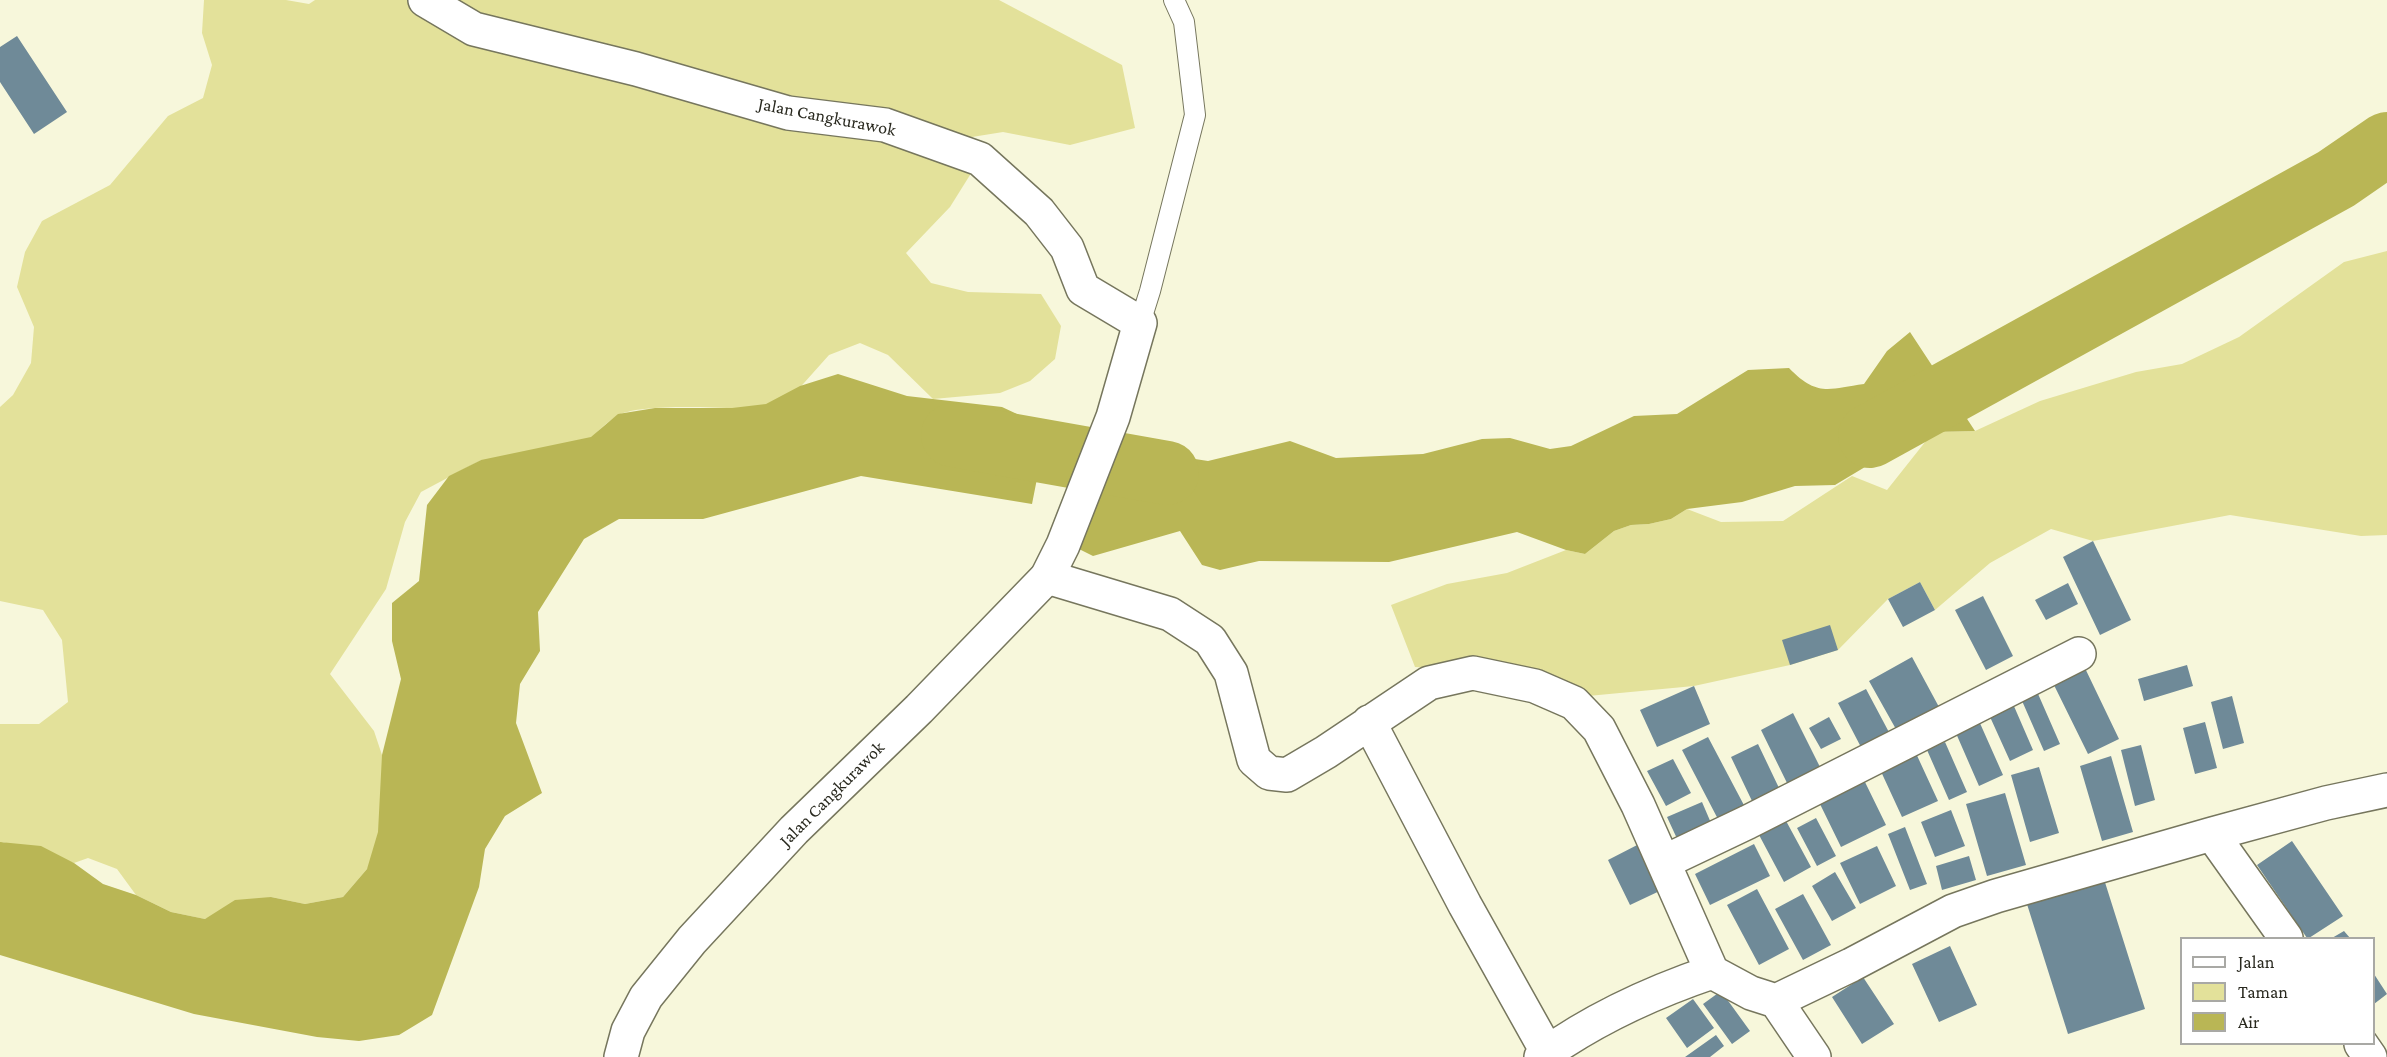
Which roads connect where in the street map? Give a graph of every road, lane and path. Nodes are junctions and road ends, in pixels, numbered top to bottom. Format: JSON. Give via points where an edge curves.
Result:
{"nodes":[{"id":1,"x":425,"y":0,"type":"edge"},
{"id":2,"x":1174,"y":0,"type":"edge"},
{"id":3,"x":1140,"y":323,"type":"junction"},
{"id":4,"x":1047,"y":577,"type":"junction"},
{"id":5,"x":2079,"y":654,"type":"dead end"},
{"id":6,"x":1369,"y":723,"type":"junction"},
{"id":7,"x":2387,"y":790,"type":"edge"},
{"id":8,"x":2212,"y":834,"type":"junction"},
{"id":9,"x":1664,"y":862,"type":"junction"},
{"id":10,"x":2285,"y":937,"type":"edge"},
{"id":11,"x":1712,"y":972,"type":"junction"},
{"id":12,"x":1776,"y":1001,"type":"junction"},
{"id":13,"x":1547,"y":1055,"type":"edge"},
{"id":14,"x":621,"y":1057,"type":"edge"},
{"id":15,"x":1814,"y":1057,"type":"edge"}],
"edges":[{"from":1,"to":3,"type":"street","name":"Jalan Cangkurawok","via":[[474,29],[636,69],[788,113],[885,125],[980,159],[1039,212],[1066,248],[1083,289]]},
{"from":2,"to":3,"type":"lane","via":[[1184,22],[1195,115]]},
{"from":3,"to":4,"type":"street","name":"Jalan Cangkurawok","via":[[1113,417]]},
{"from":4,"to":6,"type":"street","via":[[1170,614],[1210,640],[1231,673],[1254,760],[1269,773],[1287,775]]},
{"from":4,"to":14,"type":"street","name":"Jalan Cangkurawok","via":[[794,830],[692,940],[646,997],[628,1031]]},
{"from":5,"to":9,"type":"street"},
{"from":6,"to":9,"type":"street","via":[[1429,683],[1473,673],[1535,686],[1574,703],[1599,729]]},
{"from":6,"to":13,"type":"street"},
{"from":7,"to":8,"type":"street"},
{"from":8,"to":10,"type":"street"},
{"from":8,"to":12,"type":"street","via":[[1953,911]]},
{"from":9,"to":11,"type":"street"},
{"from":11,"to":12,"type":"street","via":[[1751,993]]},
{"from":11,"to":13,"type":"street","via":[[1671,986],[1604,1019]]},
{"from":12,"to":15,"type":"street"}]}
